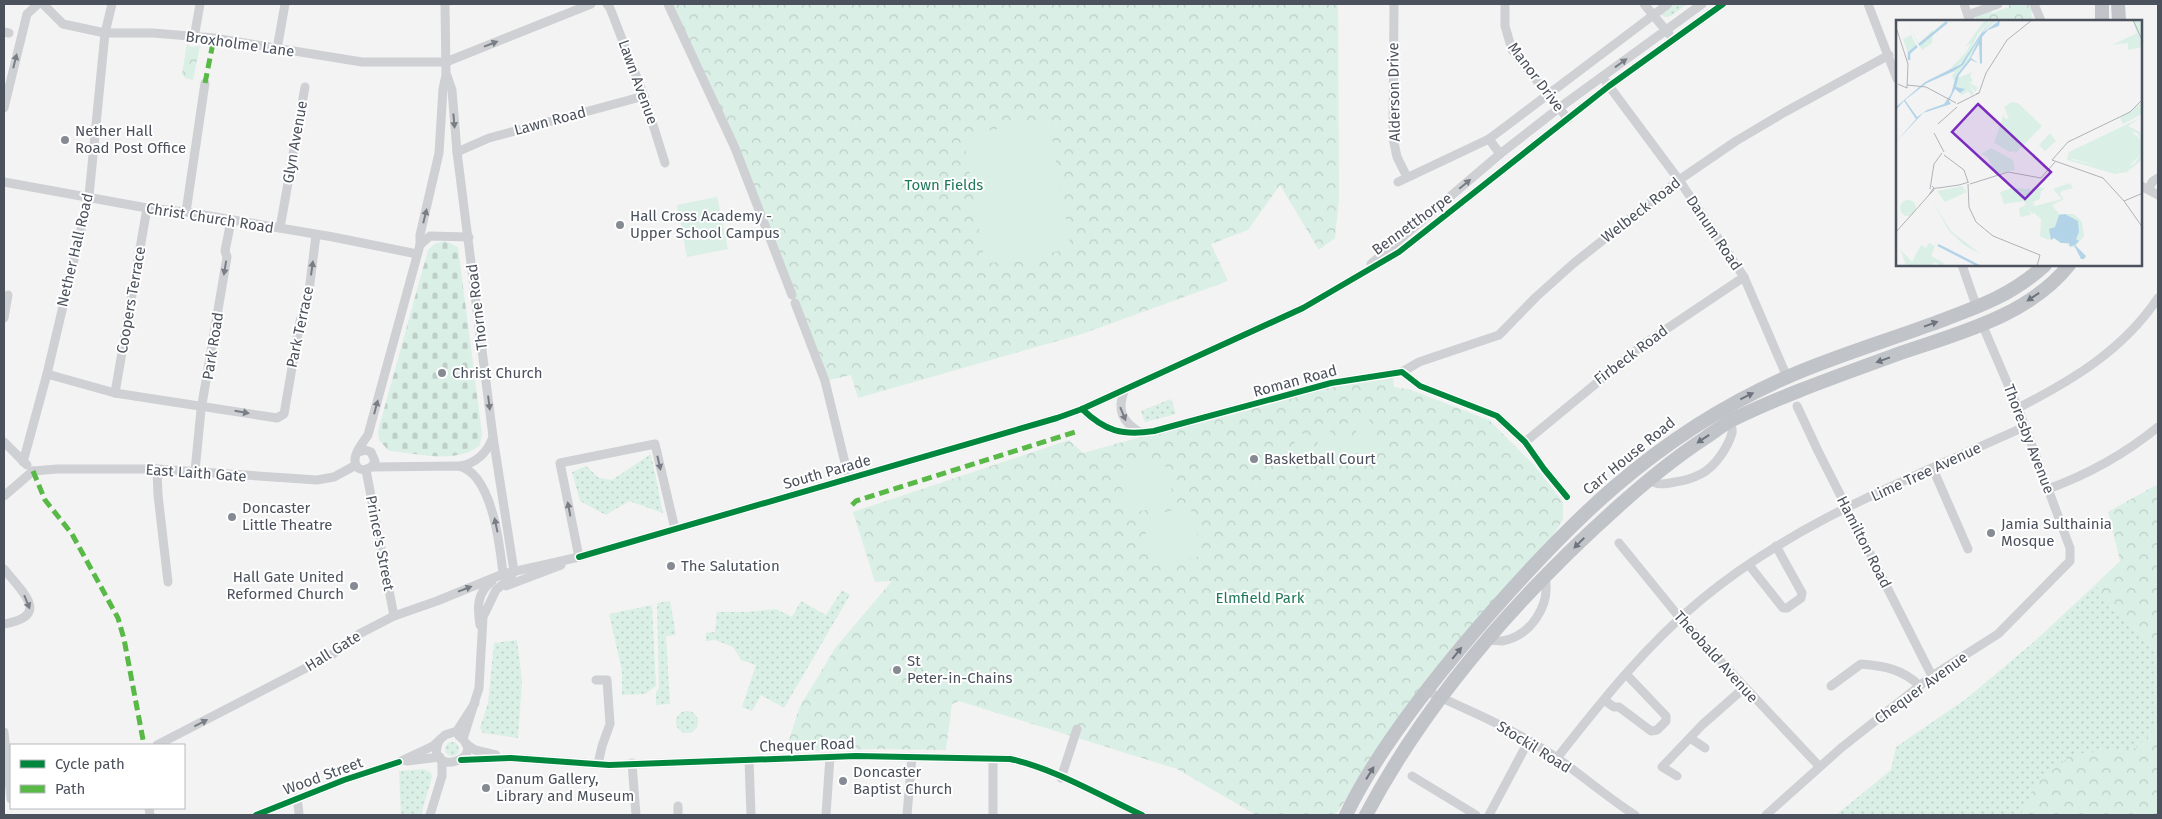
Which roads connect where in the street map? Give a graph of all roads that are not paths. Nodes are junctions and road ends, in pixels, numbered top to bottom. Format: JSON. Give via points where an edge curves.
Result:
{"nodes":[{"id":1,"x":38,"y":4,"type":"edge"},
{"id":2,"x":43,"y":4,"type":"edge"},
{"id":3,"x":112,"y":4,"type":"edge"},
{"id":4,"x":200,"y":4,"type":"edge"},
{"id":5,"x":285,"y":4,"type":"edge"},
{"id":6,"x":445,"y":4,"type":"edge"},
{"id":7,"x":591,"y":4,"type":"edge"},
{"id":8,"x":607,"y":4,"type":"edge"},
{"id":9,"x":668,"y":4,"type":"edge"},
{"id":10,"x":1394,"y":4,"type":"edge"},
{"id":11,"x":1505,"y":4,"type":"edge"},
{"id":12,"x":1644,"y":4,"type":"edge"},
{"id":13,"x":1668,"y":4,"type":"edge"},
{"id":14,"x":1702,"y":4,"type":"edge"},
{"id":15,"x":1723,"y":4,"type":"edge"},
{"id":16,"x":1868,"y":4,"type":"edge"},
{"id":17,"x":1964,"y":4,"type":"edge"},
{"id":18,"x":1998,"y":4,"type":"edge"},
{"id":19,"x":2034,"y":4,"type":"edge"},
{"id":20,"x":2102,"y":4,"type":"edge"},
{"id":21,"x":2118,"y":4,"type":"edge"},
{"id":22,"x":1653,"y":15,"type":"junction"},
{"id":23,"x":1969,"y":18,"type":"edge"},
{"id":24,"x":2041,"y":20,"type":"edge"},
{"id":25,"x":2102,"y":20,"type":"edge"},
{"id":26,"x":2119,"y":20,"type":"edge"},
{"id":27,"x":1666,"y":30,"type":"junction"},
{"id":28,"x":105,"y":34,"type":"junction"},
{"id":29,"x":194,"y":38,"type":"junction"},
{"id":30,"x":1673,"y":40,"type":"junction"},
{"id":31,"x":277,"y":49,"type":"junction"},
{"id":32,"x":1889,"y":56,"type":"junction"},
{"id":33,"x":446,"y":62,"type":"junction"},
{"id":34,"x":446,"y":73,"type":"junction"},
{"id":35,"x":1602,"y":76,"type":"junction"},
{"id":36,"x":1896,"y":76,"type":"edge"},
{"id":37,"x":205,"y":83,"type":"dead end"},
{"id":38,"x":305,"y":86,"type":"dead end"},
{"id":39,"x":1609,"y":86,"type":"junction"},
{"id":40,"x":1548,"y":93,"type":"junction"},
{"id":41,"x":644,"y":96,"type":"junction"},
{"id":42,"x":4,"y":108,"type":"edge"},
{"id":43,"x":1559,"y":108,"type":"junction"},
{"id":44,"x":1568,"y":119,"type":"junction"},
{"id":45,"x":1489,"y":139,"type":"junction"},
{"id":46,"x":457,"y":152,"type":"junction"},
{"id":47,"x":1500,"y":154,"type":"junction"},
{"id":48,"x":665,"y":163,"type":"dead end"},
{"id":49,"x":1407,"y":177,"type":"junction"},
{"id":50,"x":2158,"y":178,"type":"edge"},
{"id":51,"x":1679,"y":180,"type":"junction"},
{"id":52,"x":4,"y":182,"type":"edge"},
{"id":53,"x":1398,"y":182,"type":"dead end"},
{"id":54,"x":2144,"y":188,"type":"edge"},
{"id":55,"x":2158,"y":195,"type":"edge"},
{"id":56,"x":88,"y":196,"type":"junction"},
{"id":57,"x":147,"y":208,"type":"junction"},
{"id":58,"x":186,"y":212,"type":"junction"},
{"id":59,"x":231,"y":221,"type":"junction"},
{"id":60,"x":280,"y":228,"type":"junction"},
{"id":61,"x":316,"y":235,"type":"junction"},
{"id":62,"x":469,"y":237,"type":"junction"},
{"id":63,"x":418,"y":250,"type":"junction"},
{"id":64,"x":1962,"y":266,"type":"edge"},
{"id":65,"x":2044,"y":266,"type":"edge"},
{"id":66,"x":2068,"y":266,"type":"edge"},
{"id":67,"x":1362,"y":273,"type":"junction"},
{"id":68,"x":1744,"y":277,"type":"junction"},
{"id":69,"x":8,"y":295,"type":"dead end"},
{"id":70,"x":2158,"y":298,"type":"edge"},
{"id":71,"x":1977,"y":308,"type":"junction"},
{"id":72,"x":4,"y":318,"type":"edge"},
{"id":73,"x":1982,"y":324,"type":"junction"},
{"id":74,"x":1402,"y":372,"type":"junction"},
{"id":75,"x":47,"y":374,"type":"junction"},
{"id":76,"x":1786,"y":377,"type":"junction"},
{"id":77,"x":1125,"y":389,"type":"junction"},
{"id":78,"x":116,"y":393,"type":"junction"},
{"id":79,"x":202,"y":405,"type":"junction"},
{"id":80,"x":1797,"y":406,"type":"dead end"},
{"id":81,"x":2018,"y":408,"type":"junction"},
{"id":82,"x":1082,"y":409,"type":"junction"},
{"id":83,"x":1730,"y":421,"type":"junction"},
{"id":84,"x":2158,"y":426,"type":"edge"},
{"id":85,"x":2024,"y":427,"type":"junction"},
{"id":86,"x":1141,"y":433,"type":"junction"},
{"id":87,"x":493,"y":437,"type":"junction"},
{"id":88,"x":4,"y":442,"type":"edge"},
{"id":89,"x":1525,"y":442,"type":"junction"},
{"id":90,"x":358,"y":452,"type":"junction"},
{"id":91,"x":23,"y":462,"type":"junction"},
{"id":92,"x":356,"y":465,"type":"junction"},
{"id":93,"x":458,"y":466,"type":"junction"},
{"id":94,"x":157,"y":469,"type":"junction"},
{"id":95,"x":369,"y":469,"type":"junction"},
{"id":96,"x":1933,"y":469,"type":"junction"},
{"id":97,"x":32,"y":471,"type":"junction"},
{"id":98,"x":195,"y":471,"type":"junction"},
{"id":99,"x":1649,"y":478,"type":"junction"},
{"id":100,"x":849,"y":479,"type":"junction"},
{"id":101,"x":2048,"y":489,"type":"junction"},
{"id":102,"x":4,"y":496,"type":"edge"},
{"id":103,"x":1568,"y":497,"type":"dead end"},
{"id":104,"x":1847,"y":508,"type":"junction"},
{"id":105,"x":675,"y":528,"type":"junction"},
{"id":106,"x":1619,"y":543,"type":"dead end"},
{"id":107,"x":1776,"y":546,"type":"junction"},
{"id":108,"x":1968,"y":549,"type":"dead end"},
{"id":109,"x":579,"y":556,"type":"junction"},
{"id":110,"x":2071,"y":556,"type":"joint"},
{"id":111,"x":1749,"y":565,"type":"junction"},
{"id":112,"x":4,"y":570,"type":"edge"},
{"id":113,"x":514,"y":570,"type":"junction"},
{"id":114,"x":505,"y":577,"type":"junction"},
{"id":115,"x":1545,"y":577,"type":"junction"},
{"id":116,"x":519,"y":580,"type":"junction"},
{"id":117,"x":168,"y":582,"type":"dead end"},
{"id":118,"x":496,"y":590,"type":"junction"},
{"id":119,"x":394,"y":616,"type":"junction"},
{"id":120,"x":1680,"y":618,"type":"junction"},
{"id":121,"x":4,"y":624,"type":"edge"},
{"id":122,"x":481,"y":635,"type":"junction"},
{"id":123,"x":1487,"y":640,"type":"junction"},
{"id":124,"x":1626,"y":674,"type":"junction"},
{"id":125,"x":1932,"y":676,"type":"junction"},
{"id":126,"x":596,"y":680,"type":"dead end"},
{"id":127,"x":1831,"y":686,"type":"dead end"},
{"id":128,"x":1920,"y":686,"type":"junction"},
{"id":129,"x":1744,"y":688,"type":"junction"},
{"id":130,"x":1426,"y":691,"type":"junction"},
{"id":131,"x":1442,"y":698,"type":"junction"},
{"id":132,"x":1604,"y":700,"type":"junction"},
{"id":133,"x":475,"y":703,"type":"junction"},
{"id":134,"x":1077,"y":729,"type":"dead end"},
{"id":135,"x":4,"y":732,"type":"edge"},
{"id":136,"x":450,"y":733,"type":"junction"},
{"id":137,"x":1690,"y":738,"type":"junction"},
{"id":138,"x":439,"y":740,"type":"junction"},
{"id":139,"x":465,"y":741,"type":"junction"},
{"id":140,"x":1528,"y":742,"type":"junction"},
{"id":141,"x":159,"y":744,"type":"edge"},
{"id":142,"x":1704,"y":748,"type":"dead end"},
{"id":143,"x":830,"y":757,"type":"junction"},
{"id":144,"x":912,"y":757,"type":"junction"},
{"id":145,"x":441,"y":758,"type":"junction"},
{"id":146,"x":511,"y":758,"type":"junction"},
{"id":147,"x":1557,"y":758,"type":"junction"},
{"id":148,"x":993,"y":759,"type":"junction"},
{"id":149,"x":749,"y":760,"type":"junction"},
{"id":150,"x":459,"y":761,"type":"junction"},
{"id":151,"x":399,"y":762,"type":"junction"},
{"id":152,"x":632,"y":763,"type":"junction"},
{"id":153,"x":598,"y":764,"type":"junction"},
{"id":154,"x":1819,"y":766,"type":"junction"},
{"id":155,"x":1412,"y":776,"type":"dead end"},
{"id":156,"x":1677,"y":776,"type":"dead end"},
{"id":157,"x":1061,"y":778,"type":"junction"},
{"id":158,"x":439,"y":788,"type":"junction"},
{"id":159,"x":10,"y":790,"type":"edge"},
{"id":160,"x":297,"y":798,"type":"junction"},
{"id":161,"x":299,"y":813,"type":"dead end"},
{"id":162,"x":256,"y":815,"type":"edge"},
{"id":163,"x":430,"y":815,"type":"edge"},
{"id":164,"x":636,"y":815,"type":"edge"},
{"id":165,"x":751,"y":815,"type":"edge"},
{"id":166,"x":826,"y":815,"type":"edge"},
{"id":167,"x":907,"y":815,"type":"edge"},
{"id":168,"x":993,"y":815,"type":"edge"},
{"id":169,"x":1142,"y":815,"type":"edge"},
{"id":170,"x":1346,"y":815,"type":"edge"},
{"id":171,"x":1366,"y":815,"type":"edge"},
{"id":172,"x":1476,"y":815,"type":"edge"},
{"id":173,"x":1489,"y":815,"type":"edge"},
{"id":174,"x":1635,"y":815,"type":"edge"},
{"id":175,"x":1766,"y":815,"type":"edge"}],
"edges":[{"from":42,"to":1,"type":"street","one_way":true,"via":[[27,14]]},
{"from":2,"to":28,"type":"street","name":"Broxholme Lane","via":[[63,24]]},
{"from":3,"to":28,"type":"street","name":"Nether Hall Road"},
{"from":4,"to":29,"type":"street"},
{"from":5,"to":31,"type":"street"},
{"from":6,"to":33,"type":"street","name":"Thorne Road"},
{"from":33,"to":7,"type":"street","one_way":true},
{"from":8,"to":41,"type":"street","name":"Lawn Avenue"},
{"from":9,"to":100,"type":"street","via":[[735,148],[825,382]]},
{"from":10,"to":49,"type":"street","name":"Alderson Drive","via":[[1393,138],[1397,157]]},
{"from":11,"to":40,"type":"street","name":"Manor Drive","via":[[1504,26],[1512,50]]},
{"from":12,"to":22,"type":"street"},
{"from":13,"to":22,"type":"street"},
{"from":14,"to":27,"type":"street","name":"Bennetthorpe"},
{"from":15,"to":30,"type":"street","name":"Bennetthorpe"},
{"from":16,"to":32,"type":"street"},
{"from":17,"to":23,"type":"street"},
{"from":18,"to":23,"type":"street"},
{"from":19,"to":24,"type":"street"},
{"from":20,"to":25,"type":"highway"},
{"from":21,"to":26,"type":"highway"},
{"from":22,"to":27,"type":"street"},
{"from":22,"to":40,"type":"street"},
{"from":27,"to":30,"type":"street"},
{"from":35,"to":27,"type":"street","name":"Bennetthorpe","one_way":true},
{"from":28,"to":29,"type":"street","name":"Broxholme Lane","via":[[153,33]]},
{"from":28,"to":56,"type":"street","name":"Nether Hall Road"},
{"from":29,"to":31,"type":"street","name":"Broxholme Lane","via":[[214,38]]},
{"from":30,"to":39,"type":"street","name":"Bennetthorpe"},
{"from":31,"to":33,"type":"street","name":"Broxholme Lane","via":[[362,62]]},
{"from":32,"to":36,"type":"street"},
{"from":32,"to":51,"type":"street","name":"Welbeck Road","via":[[1769,122]]},
{"from":33,"to":34,"type":"street","name":"Thorne Road"},
{"from":34,"to":46,"type":"street","name":"Thorne Road","one_way":true,"via":[[452,90]]},
{"from":63,"to":34,"type":"street","name":"Thorne Road","one_way":true,"via":[[439,153]]},
{"from":35,"to":39,"type":"street","name":"Danum Road"},
{"from":35,"to":43,"type":"street","name":"Bennetthorpe"},
{"from":37,"to":58,"type":"street"},
{"from":38,"to":60,"type":"street","name":"Glyn Avenue"},
{"from":39,"to":44,"type":"street","name":"Bennetthorpe"},
{"from":39,"to":51,"type":"street","name":"Danum Road"},
{"from":40,"to":43,"type":"street","name":"Manor Drive"},
{"from":40,"to":45,"type":"street"},
{"from":41,"to":46,"type":"street","name":"Lawn Road","via":[[489,138]]},
{"from":41,"to":48,"type":"street","name":"Lawn Avenue"},
{"from":43,"to":44,"type":"street","name":"Manor Drive"},
{"from":43,"to":47,"type":"street","name":"Bennetthorpe"},
{"from":44,"to":67,"type":"street","name":"Bennetthorpe","via":[[1399,252]]},
{"from":45,"to":47,"type":"street"},
{"from":45,"to":49,"type":"street"},
{"from":46,"to":62,"type":"street","name":"Thorne Road"},
{"from":67,"to":47,"type":"street","name":"Bennetthorpe","one_way":true},
{"from":49,"to":53,"type":"street"},
{"from":50,"to":54,"type":"street"},
{"from":51,"to":68,"type":"street","name":"Danum Road"},
{"from":51,"to":74,"type":"street","name":"Welbeck Road","via":[[1574,264],[1499,335],[1419,362]]},
{"from":52,"to":56,"type":"street","name":"Christ Church Road"},
{"from":54,"to":55,"type":"street"},
{"from":56,"to":57,"type":"street","name":"Christ Church Road"},
{"from":56,"to":75,"type":"street","name":"Nether Hall Road"},
{"from":57,"to":58,"type":"street","name":"Christ Church Road"},
{"from":57,"to":78,"type":"street","name":"Coopers Terrace"},
{"from":58,"to":59,"type":"street","name":"Christ Church Road"},
{"from":59,"to":60,"type":"street","name":"Christ Church Road"},
{"from":59,"to":79,"type":"street","name":"Park Road","one_way":true},
{"from":60,"to":61,"type":"street","name":"Christ Church Road"},
{"from":61,"to":63,"type":"street","name":"Christ Church Road"},
{"from":79,"to":61,"type":"street","name":"Park Terrace","one_way":true,"via":[[277,418],[284,414],[300,321],[308,299]]},
{"from":62,"to":63,"type":"street","via":[[430,236]]},
{"from":62,"to":87,"type":"street","name":"Thorne Road","one_way":true},
{"from":90,"to":63,"type":"street","name":"Thorne Road","one_way":true,"via":[[368,435]]},
{"from":64,"to":71,"type":"street"},
{"from":65,"to":71,"type":"highway","name":"Carr House Road","via":[[2012,292]]},
{"from":66,"to":73,"type":"highway","name":"Carr House Road","one_way":true,"via":[[2044,290],[2017,308]]},
{"from":67,"to":77,"type":"street","name":"Bennetthorpe","via":[[1304,308]]},
{"from":68,"to":76,"type":"street","name":"Danum Road"},
{"from":68,"to":89,"type":"street","name":"Firbeck Road","via":[[1644,344]]},
{"from":69,"to":72,"type":"street"},
{"from":70,"to":81,"type":"street","via":[[2112,351],[2064,384]]},
{"from":76,"to":71,"type":"highway","name":"Carr House Road","one_way":true},
{"from":73,"to":81,"type":"street","name":"Thoresby Avenue"},
{"from":73,"to":83,"type":"highway","name":"Carr House Road","one_way":true,"via":[[1831,378]]},
{"from":74,"to":86,"type":"street","name":"Roman Road","via":[[1331,383]]},
{"from":74,"to":89,"type":"street","via":[[1420,386],[1497,416]]},
{"from":75,"to":78,"type":"street"},
{"from":75,"to":91,"type":"street","name":"Nether Hall Road"},
{"from":130,"to":76,"type":"highway","name":"Carr House Road","one_way":true,"via":[[1502,599],[1615,485],[1684,432],[1723,408]]},
{"from":77,"to":82,"type":"street","name":"Bennetthorpe"},
{"from":77,"to":86,"type":"street","one_way":true,"via":[[1119,402],[1121,411],[1126,421]]},
{"from":78,"to":79,"type":"street"},
{"from":79,"to":98,"type":"street","name":"Park Road"},
{"from":80,"to":104,"type":"street","name":"Hamilton Road"},
{"from":81,"to":85,"type":"street","name":"Thoresby Avenue"},
{"from":82,"to":86,"type":"street","name":"Roman Road","via":[[1097,423],[1117,432]]},
{"from":82,"to":100,"type":"street","name":"South Parade"},
{"from":83,"to":99,"type":"highway","name":"Carr House Road","one_way":true},
{"from":83,"to":99,"type":"street","name":"Carr House Road","via":[[1732,431],[1723,450],[1703,473],[1662,484],[1653,483]]},
{"from":84,"to":101,"type":"street","via":[[2114,458],[2077,479]]},
{"from":85,"to":96,"type":"street","name":"Lime Tree Avenue"},
{"from":85,"to":101,"type":"street","name":"Thoresby Avenue"},
{"from":87,"to":93,"type":"street","via":[[479,458]]},
{"from":87,"to":113,"type":"street","name":"Thorne Road"},
{"from":88,"to":91,"type":"street"},
{"from":89,"to":103,"type":"street"},
{"from":90,"to":92,"type":"street"},
{"from":90,"to":95,"type":"street","via":[[372,452],[375,461]]},
{"from":91,"to":97,"type":"street"},
{"from":92,"to":95,"type":"street","via":[[360,469]]},
{"from":92,"to":98,"type":"street","name":"East Laith Gate","via":[[334,477],[317,480]]},
{"from":93,"to":95,"type":"street"},
{"from":114,"to":93,"type":"street","one_way":true,"via":[[494,514],[469,470]]},
{"from":94,"to":97,"type":"street","name":"East Laith Gate"},
{"from":94,"to":98,"type":"street","name":"East Laith Gate"},
{"from":94,"to":117,"type":"street"},
{"from":95,"to":119,"type":"street","name":"Prince's Street"},
{"from":96,"to":104,"type":"street","name":"Lime Tree Avenue"},
{"from":96,"to":108,"type":"street"},
{"from":97,"to":102,"type":"street"},
{"from":99,"to":115,"type":"highway","name":"Carr House Road","one_way":true},
{"from":100,"to":105,"type":"street","name":"South Parade"},
{"from":101,"to":110,"type":"street","name":"Thoresby Avenue"},
{"from":104,"to":107,"type":"street","name":"Lime Tree Avenue"},
{"from":104,"to":125,"type":"street","name":"Hamilton Road"},
{"from":105,"to":109,"type":"street","name":"South Parade"},
{"from":109,"to":105,"type":"street","one_way":true,"via":[[560,463],[655,444]]},
{"from":106,"to":120,"type":"street","name":"Theobald Avenue"},
{"from":107,"to":111,"type":"street","name":"Lime Tree Avenue"},
{"from":107,"to":111,"type":"street","via":[[1802,593],[1801,598],[1787,608],[1783,608]]},
{"from":109,"to":113,"type":"street","name":"South Parade"},
{"from":109,"to":116,"type":"street","name":"South Parade"},
{"from":110,"to":125,"type":"street","name":"Chequer Avenue","via":[[2066,566],[2010,624]]},
{"from":111,"to":120,"type":"street","name":"Lime Tree Avenue"},
{"from":112,"to":121,"type":"street","one_way":true,"via":[[28,600],[30,610],[21,621]]},
{"from":113,"to":114,"type":"street"},
{"from":114,"to":116,"type":"street"},
{"from":114,"to":118,"type":"street"},
{"from":119,"to":114,"type":"street","name":"Hall Gate","one_way":true},
{"from":114,"to":122,"type":"street","via":[[484,587],[481,592],[478,610]]},
{"from":115,"to":123,"type":"highway","name":"Carr House Road"},
{"from":115,"to":123,"type":"street","via":[[1546,598],[1536,619],[1521,634],[1502,641]]},
{"from":116,"to":118,"type":"street","name":"South Parade"},
{"from":118,"to":122,"type":"street","via":[[483,616]]},
{"from":141,"to":119,"type":"street","name":"Hall Gate","one_way":true,"via":[[333,654],[359,634]]},
{"from":120,"to":124,"type":"street","name":"Lime Tree Avenue"},
{"from":120,"to":129,"type":"street","name":"Theobald Avenue","via":[[1732,671]]},
{"from":122,"to":133,"type":"street","via":[[479,688]]},
{"from":123,"to":131,"type":"highway","name":"Carr House Road"},
{"from":124,"to":132,"type":"street","name":"Lime Tree Avenue"},
{"from":124,"to":132,"type":"street","via":[[1666,716],[1666,720],[1657,730],[1651,731]]},
{"from":125,"to":128,"type":"street","name":"Chequer Avenue"},
{"from":126,"to":153,"type":"street","via":[[607,680],[610,724]]},
{"from":127,"to":128,"type":"street","via":[[1861,664],[1896,670],[1909,675]]},
{"from":128,"to":154,"type":"street","name":"Chequer Avenue"},
{"from":129,"to":137,"type":"street"},
{"from":129,"to":154,"type":"street","name":"Theobald Avenue"},
{"from":130,"to":131,"type":"street","name":"Stockil Road"},
{"from":170,"to":130,"type":"highway","name":"Carr House Road","one_way":true,"via":[[1370,772]]},
{"from":131,"to":140,"type":"street","name":"Stockil Road"},
{"from":131,"to":171,"type":"highway","name":"Carr House Road"},
{"from":132,"to":147,"type":"street","name":"Lime Tree Avenue"},
{"from":133,"to":136,"type":"street","via":[[457,731]]},
{"from":133,"to":139,"type":"street"},
{"from":134,"to":157,"type":"street"},
{"from":135,"to":159,"type":"street"},
{"from":136,"to":138,"type":"street"},
{"from":136,"to":139,"type":"street"},
{"from":137,"to":142,"type":"street"},
{"from":137,"to":156,"type":"street","via":[[1662,767]]},
{"from":138,"to":145,"type":"street","via":[[437,749]]},
{"from":138,"to":151,"type":"street","name":"Wood Street"},
{"from":139,"to":146,"type":"street","name":"Chequer Road","via":[[475,750]]},
{"from":139,"to":150,"type":"street","via":[[466,753]]},
{"from":140,"to":147,"type":"street","name":"Stockil Road"},
{"from":140,"to":173,"type":"street"},
{"from":143,"to":144,"type":"street","name":"Chequer Road"},
{"from":143,"to":149,"type":"street","name":"Chequer Road"},
{"from":143,"to":166,"type":"street"},
{"from":144,"to":148,"type":"street","name":"Chequer Road"},
{"from":144,"to":167,"type":"street"},
{"from":145,"to":150,"type":"street","via":[[447,762]]},
{"from":145,"to":151,"type":"street","name":"Wood Street"},
{"from":145,"to":158,"type":"street","via":[[443,769]]},
{"from":146,"to":150,"type":"street","name":"Chequer Road"},
{"from":146,"to":153,"type":"street","name":"Chequer Road"},
{"from":147,"to":174,"type":"street","name":"Stockil Road"},
{"from":148,"to":157,"type":"street","name":"Chequer Road","via":[[1023,762]]},
{"from":148,"to":168,"type":"street"},
{"from":149,"to":152,"type":"street","name":"Chequer Road"},
{"from":149,"to":165,"type":"street"},
{"from":150,"to":158,"type":"street"},
{"from":151,"to":160,"type":"street","name":"Wood Street"},
{"from":152,"to":153,"type":"street","name":"Chequer Road"},
{"from":152,"to":164,"type":"street"},
{"from":154,"to":175,"type":"street","name":"Chequer Avenue"},
{"from":155,"to":172,"type":"street"},
{"from":157,"to":169,"type":"street","name":"Chequer Road"},
{"from":158,"to":163,"type":"street"},
{"from":160,"to":161,"type":"street"},
{"from":160,"to":162,"type":"street","name":"Wood Street"}]}
